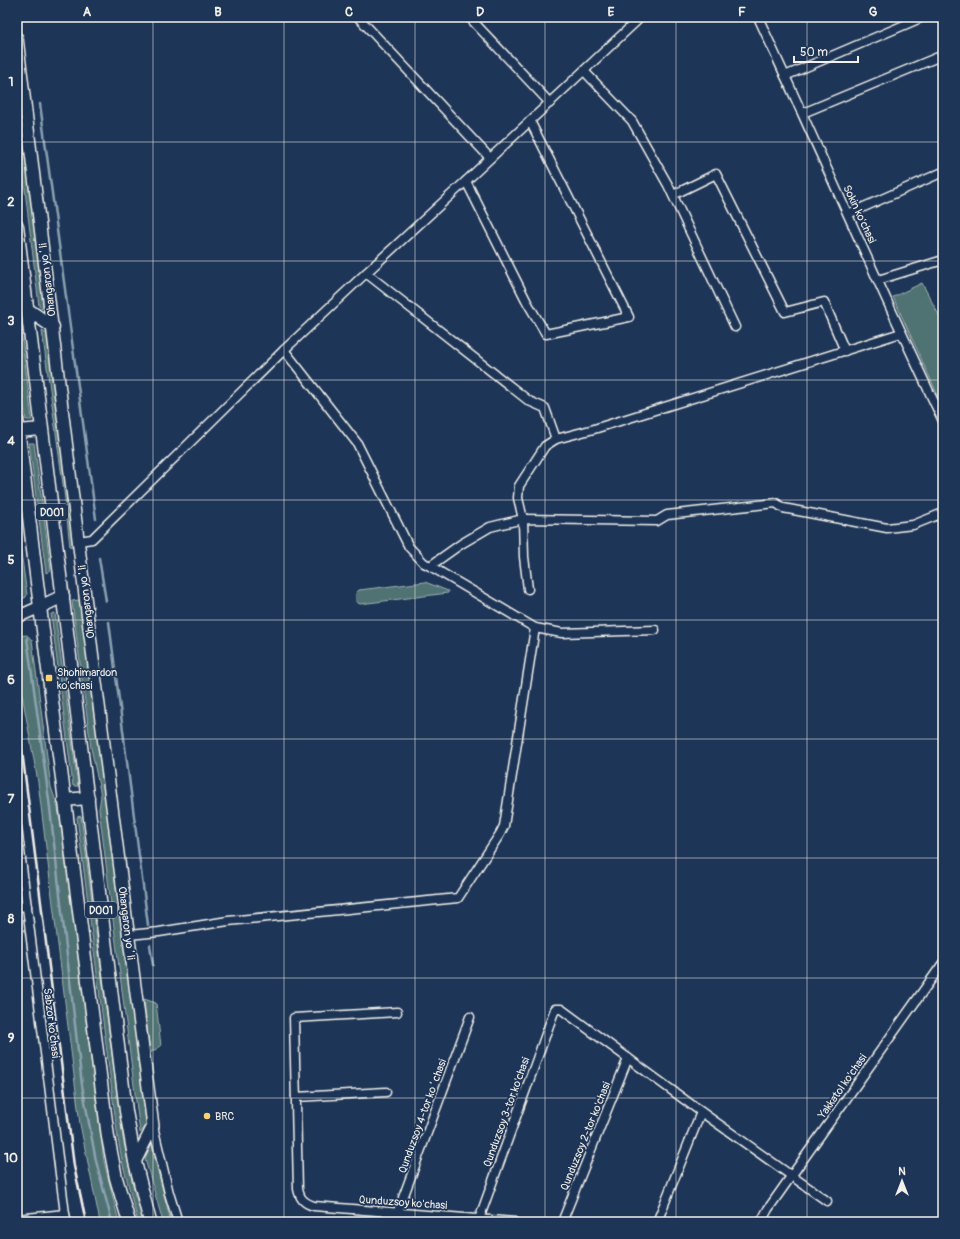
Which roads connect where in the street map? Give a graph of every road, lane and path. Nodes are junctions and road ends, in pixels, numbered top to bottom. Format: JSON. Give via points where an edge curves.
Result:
{"nodes":[{"id":1,"x":358,"y":17,"type":"edge"},
{"id":2,"x":469,"y":17,"type":"edge"},
{"id":3,"x":641,"y":17,"type":"edge"},
{"id":4,"x":758,"y":17,"type":"edge"},
{"id":5,"x":923,"y":17,"type":"edge"},
{"id":6,"x":17,"y":38,"type":"edge"},
{"id":7,"x":943,"y":55,"type":"edge"},
{"id":8,"x":584,"y":71,"type":"junction"},
{"id":9,"x":785,"y":76,"type":"junction"},
{"id":10,"x":550,"y":103,"type":"junction"},
{"id":11,"x":803,"y":114,"type":"junction"},
{"id":12,"x":530,"y":121,"type":"junction"},
{"id":13,"x":490,"y":158,"type":"junction"},
{"id":14,"x":943,"y":172,"type":"edge"},
{"id":15,"x":466,"y":181,"type":"junction"},
{"id":16,"x":673,"y":195,"type":"junction"},
{"id":17,"x":848,"y":214,"type":"junction"},
{"id":18,"x":17,"y":226,"type":"edge"},
{"id":19,"x":943,"y":260,"type":"edge"},
{"id":20,"x":366,"y":272,"type":"junction"},
{"id":21,"x":878,"y":280,"type":"junction"},
{"id":22,"x":27,"y":309,"type":"junction"},
{"id":23,"x":53,"y":327,"type":"junction"},
{"id":24,"x":735,"y":327,"type":"dead end"},
{"id":25,"x":901,"y":333,"type":"junction"},
{"id":26,"x":284,"y":350,"type":"junction"},
{"id":27,"x":845,"y":350,"type":"junction"},
{"id":28,"x":17,"y":419,"type":"edge"},
{"id":29,"x":943,"y":421,"type":"edge"},
{"id":30,"x":41,"y":429,"type":"junction"},
{"id":31,"x":19,"y":431,"type":"junction"},
{"id":32,"x":556,"y":439,"type":"junction"},
{"id":33,"x":943,"y":513,"type":"edge"},
{"id":34,"x":524,"y":519,"type":"junction"},
{"id":35,"x":79,"y":541,"type":"junction"},
{"id":36,"x":430,"y":566,"type":"junction"},
{"id":37,"x":528,"y":589,"type":"dead end"},
{"id":38,"x":63,"y":596,"type":"junction"},
{"id":39,"x":40,"y":607,"type":"junction"},
{"id":40,"x":17,"y":616,"type":"edge"},
{"id":41,"x":535,"y":628,"type":"junction"},
{"id":42,"x":655,"y":630,"type":"dead end"},
{"id":43,"x":88,"y":798,"type":"junction"},
{"id":44,"x":64,"y":800,"type":"junction"},
{"id":45,"x":17,"y":827,"type":"edge"},
{"id":46,"x":27,"y":906,"type":"junction"},
{"id":47,"x":17,"y":907,"type":"edge"},
{"id":48,"x":129,"y":935,"type":"junction"},
{"id":49,"x":943,"y":963,"type":"edge"},
{"id":50,"x":397,"y":1012,"type":"dead end"},
{"id":51,"x":470,"y":1017,"type":"dead end"},
{"id":52,"x":628,"y":1058,"type":"junction"},
{"id":53,"x":386,"y":1092,"type":"dead end"},
{"id":54,"x":296,"y":1097,"type":"junction"},
{"id":55,"x":701,"y":1112,"type":"junction"},
{"id":56,"x":153,"y":1126,"type":"junction"},
{"id":57,"x":135,"y":1162,"type":"junction"},
{"id":58,"x":792,"y":1175,"type":"junction"},
{"id":59,"x":828,"y":1201,"type":"dead end"},
{"id":60,"x":397,"y":1213,"type":"junction"},
{"id":61,"x":17,"y":1218,"type":"edge"},
{"id":62,"x":66,"y":1218,"type":"edge"},
{"id":63,"x":479,"y":1220,"type":"edge"},
{"id":64,"x":129,"y":1222,"type":"edge"},
{"id":65,"x":150,"y":1222,"type":"edge"},
{"id":66,"x":178,"y":1222,"type":"edge"},
{"id":67,"x":394,"y":1222,"type":"edge"},
{"id":68,"x":515,"y":1222,"type":"edge"},
{"id":69,"x":562,"y":1222,"type":"edge"},
{"id":70,"x":657,"y":1222,"type":"edge"},
{"id":71,"x":762,"y":1222,"type":"edge"}],
"edges":[{"from":1,"to":13,"type":"street"},
{"from":2,"to":10,"type":"street"},
{"from":3,"to":8,"type":"street"},
{"from":4,"to":9,"type":"street","name":"Sokin ko'chasi"},
{"from":5,"to":9,"type":"street"},
{"from":6,"to":23,"type":"main road","name":"Ohangaron yoʻli"},
{"from":7,"to":11,"type":"street"},
{"from":8,"to":10,"type":"street"},
{"from":8,"to":16,"type":"street","via":[[632,121]]},
{"from":9,"to":11,"type":"street","name":"Sokin ko'chasi"},
{"from":10,"to":12,"type":"street"},
{"from":11,"to":17,"type":"street","name":"Sokin ko'chasi"},
{"from":12,"to":13,"type":"street"},
{"from":12,"to":15,"type":"street","via":[[628,317],[546,334],[527,302]]},
{"from":13,"to":15,"type":"street"},
{"from":14,"to":17,"type":"street"},
{"from":15,"to":20,"type":"street"},
{"from":16,"to":24,"type":"street"},
{"from":16,"to":27,"type":"street","via":[[716,174],[785,312],[824,302]]},
{"from":17,"to":21,"type":"street","name":"Sokin ko'chasi"},
{"from":18,"to":22,"type":"highway","name":"Ohangaron yoʻli","number":"D001"},
{"from":19,"to":21,"type":"street"},
{"from":20,"to":26,"type":"street"},
{"from":20,"to":32,"type":"street","via":[[529,401],[545,408]]},
{"from":21,"to":25,"type":"street","name":"Sokin ko'chasi"},
{"from":22,"to":23,"type":"highway"},
{"from":22,"to":30,"type":"highway","name":"Ohangaron yoʻli","number":"D001"},
{"from":23,"to":35,"type":"main road","name":"Ohangaron yoʻli"},
{"from":25,"to":27,"type":"street"},
{"from":25,"to":29,"type":"street","name":"Sokin ko'chasi"},
{"from":26,"to":35,"type":"street","via":[[92,539]]},
{"from":26,"to":36,"type":"street","via":[[357,443],[409,547]]},
{"from":27,"to":32,"type":"street"},
{"from":28,"to":31,"type":"highway","number":"D001"},
{"from":30,"to":31,"type":"highway"},
{"from":30,"to":38,"type":"highway","name":"Ohangaron yoʻli","number":"D001"},
{"from":31,"to":39,"type":"highway","number":"D001"},
{"from":32,"to":34,"type":"street","via":[[545,446],[519,486],[518,498]]},
{"from":33,"to":34,"type":"street","via":[[913,524],[888,528],[783,508],[776,503],[667,515],[657,521]]},
{"from":34,"to":36,"type":"street","via":[[490,527]]},
{"from":34,"to":37,"type":"street","via":[[524,557]]},
{"from":35,"to":48,"type":"main road","name":"Ohangaron yoʻli"},
{"from":36,"to":41,"type":"street"},
{"from":38,"to":39,"type":"highway"},
{"from":38,"to":43,"type":"highway","name":"Ohangaron yoʻli","number":"D001"},
{"from":39,"to":40,"type":"main road"},
{"from":39,"to":44,"type":"highway","number":"D001"},
{"from":41,"to":42,"type":"street","via":[[562,633]]},
{"from":41,"to":48,"type":"street","via":[[504,826],[458,898],[228,921]]},
{"from":43,"to":44,"type":"highway"},
{"from":43,"to":57,"type":"highway","name":"Ohangaron yoʻli","number":"D001","via":[[126,1111]]},
{"from":44,"to":64,"type":"highway","number":"D001","via":[[108,1137],[116,1178]]},
{"from":45,"to":46,"type":"street","name":"Sabzor ko'chasi"},
{"from":46,"to":47,"type":"street"},
{"from":46,"to":62,"type":"street","name":"Sabzor ko'chasi"},
{"from":48,"to":56,"type":"main road","name":"Ohangaron yoʻli"},
{"from":49,"to":58,"type":"street","name":"Yakkatol ko'chasi"},
{"from":50,"to":54,"type":"street","via":[[294,1018]]},
{"from":51,"to":60,"type":"street","name":"Qunduzsoy 4-tor koʻchasi"},
{"from":52,"to":55,"type":"street"},
{"from":52,"to":63,"type":"street","name":"Qunduzsoy 3-tor ko'chasi","via":[[561,1009],[555,1010]]},
{"from":52,"to":69,"type":"street","name":"Qunduzsoy 2-tor ko'chasi"},
{"from":53,"to":54,"type":"street"},
{"from":54,"to":60,"type":"street","name":"Qunduzsoy ko'chasi","via":[[298,1189],[301,1199],[307,1204]]},
{"from":55,"to":58,"type":"street"},
{"from":55,"to":70,"type":"street"},
{"from":56,"to":57,"type":"main road"},
{"from":56,"to":66,"type":"street"},
{"from":57,"to":65,"type":"highway","name":"Ohangaron yoʻli","number":"D001"},
{"from":58,"to":59,"type":"street"},
{"from":58,"to":71,"type":"street","name":"Yakkatol ko'chasi"},
{"from":60,"to":63,"type":"street","name":"Qunduzsoy ko'chasi"},
{"from":60,"to":67,"type":"street","name":"Qunduzsoy 4-tor koʻchasi"},
{"from":61,"to":62,"type":"street"},
{"from":63,"to":68,"type":"street","name":"Qunduzsoy ko'chasi"}]}
